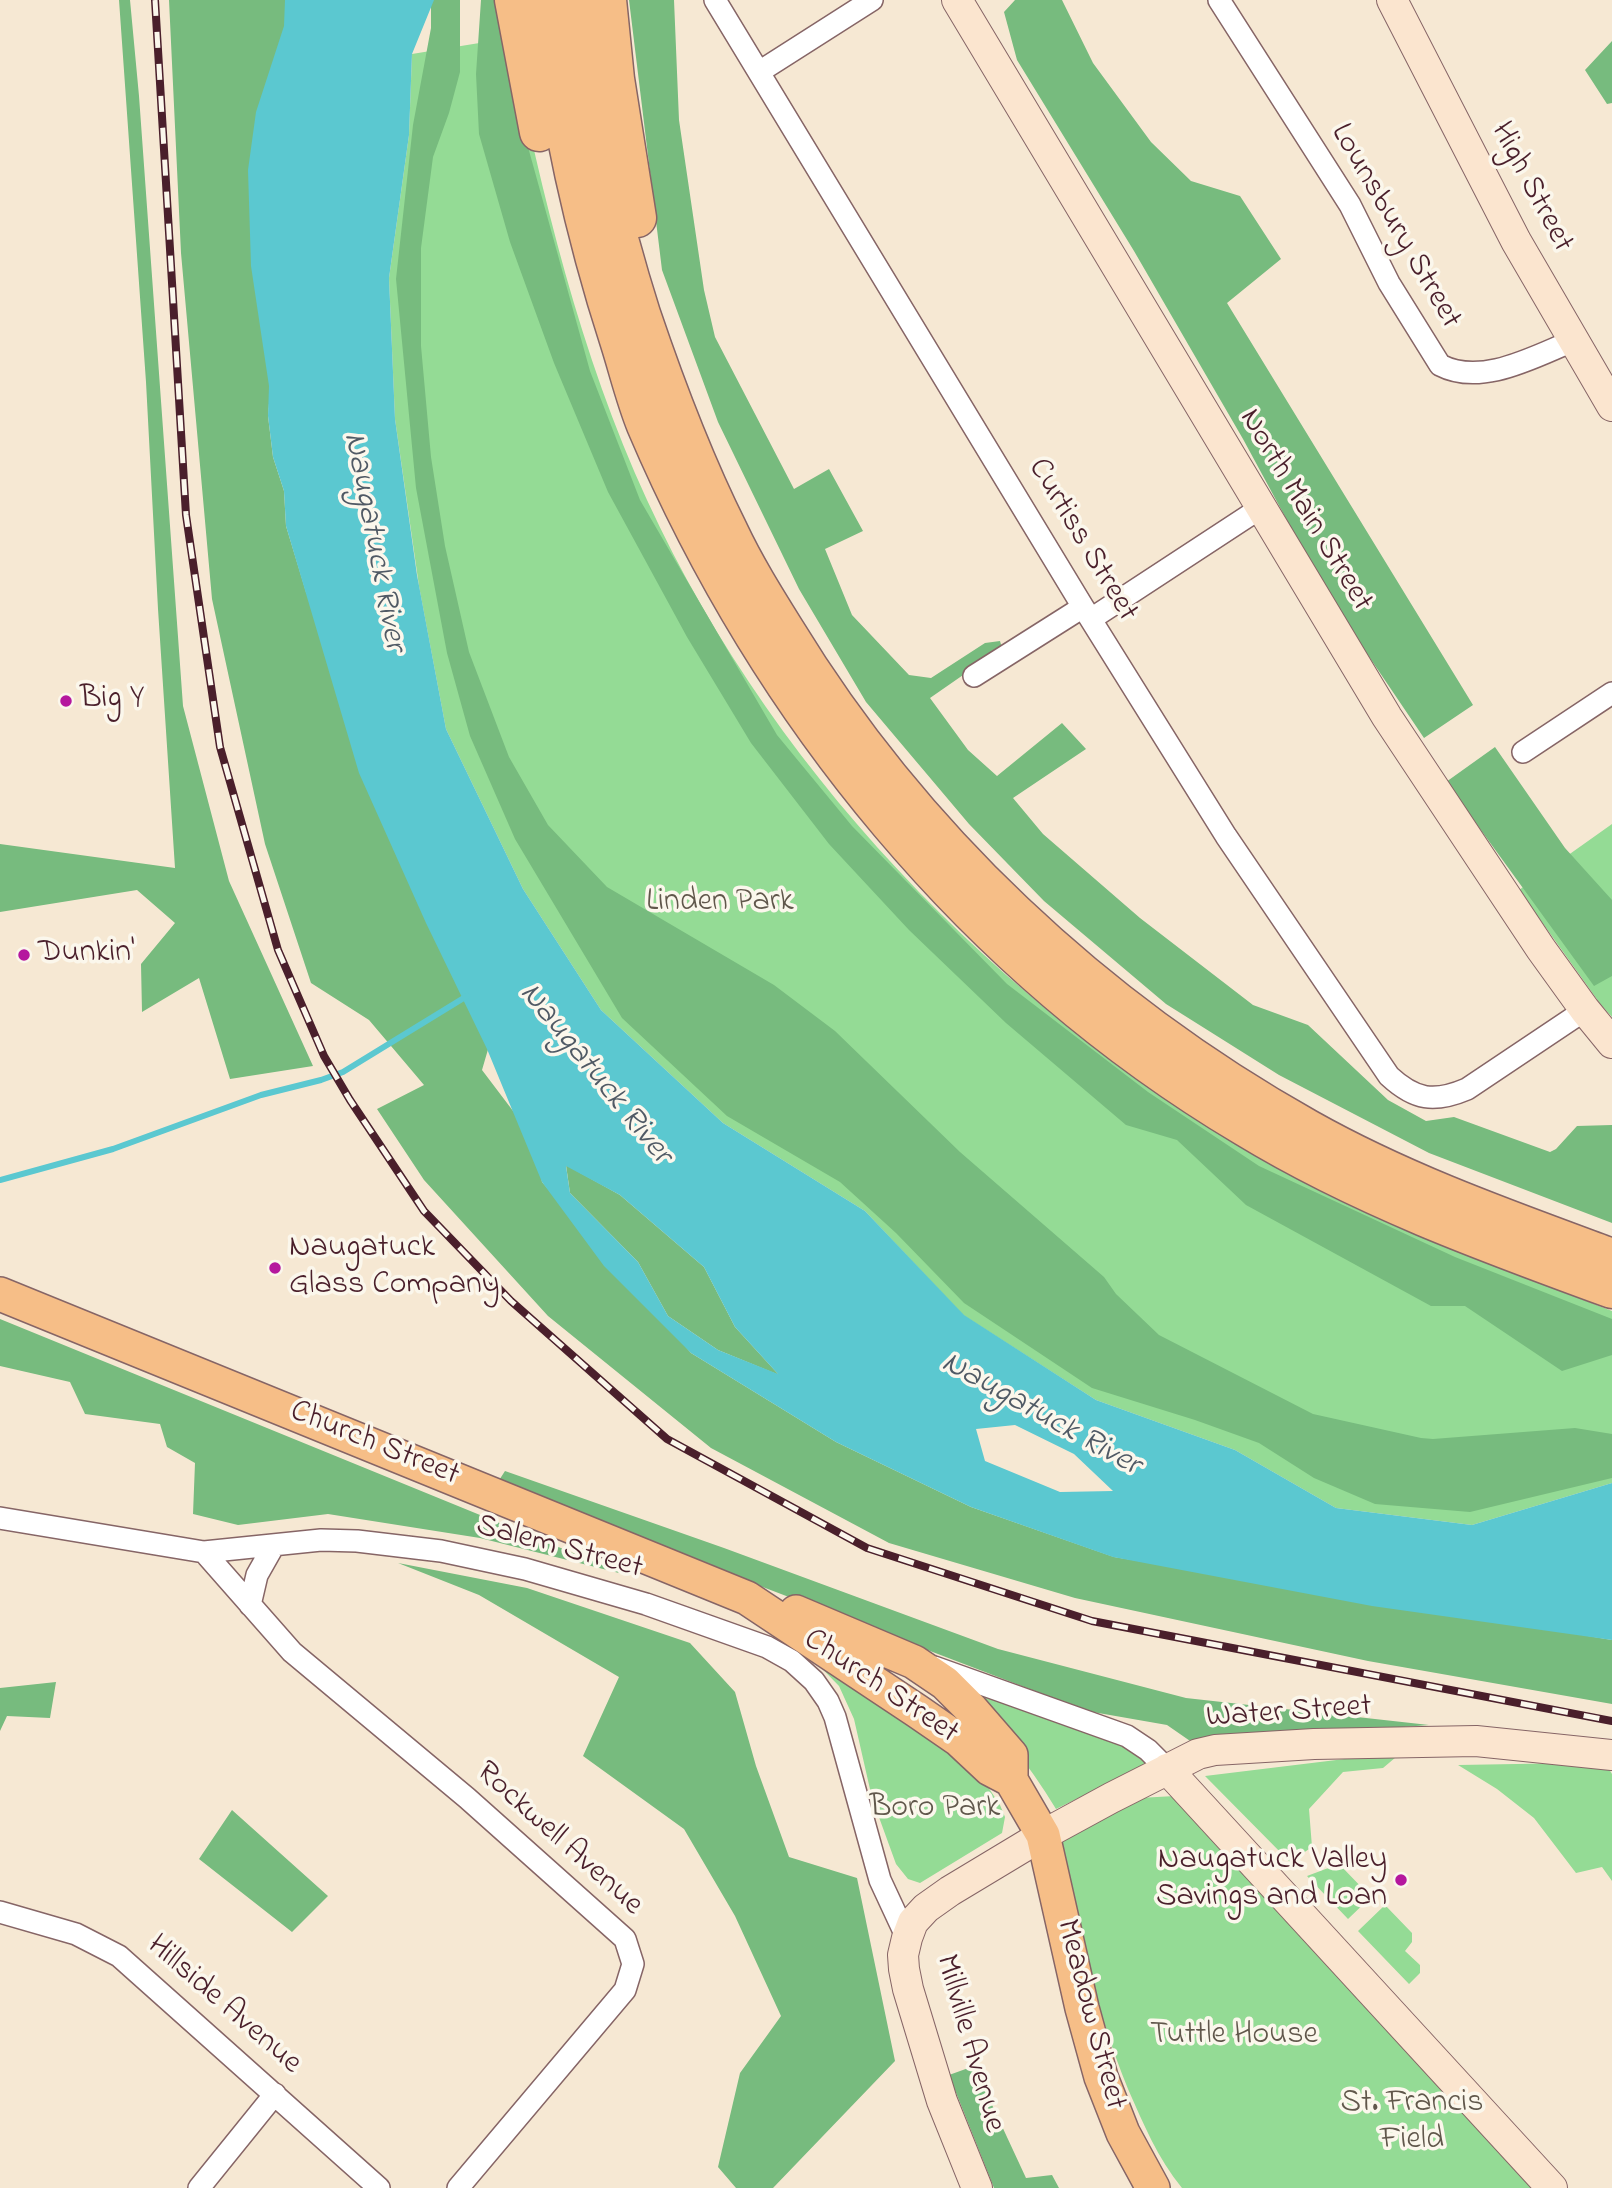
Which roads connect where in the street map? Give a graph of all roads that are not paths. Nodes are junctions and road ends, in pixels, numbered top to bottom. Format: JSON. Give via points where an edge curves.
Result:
{"nodes":[{"id":1,"x":514,"y":0,"type":"edge"},
{"id":2,"x":545,"y":0,"type":"edge"},
{"id":3,"x":575,"y":0,"type":"edge"},
{"id":4,"x":607,"y":0,"type":"edge"},
{"id":5,"x":715,"y":0,"type":"edge"},
{"id":6,"x":872,"y":0,"type":"edge"},
{"id":7,"x":957,"y":0,"type":"edge"},
{"id":8,"x":1219,"y":0,"type":"edge"},
{"id":9,"x":1392,"y":0,"type":"edge"},
{"id":10,"x":759,"y":72,"type":"junction"},
{"id":11,"x":1575,"y":340,"type":"junction"},
{"id":12,"x":1612,"y":406,"type":"edge"},
{"id":13,"x":1262,"y":507,"type":"junction"},
{"id":14,"x":729,"y":532,"type":"junction"},
{"id":15,"x":716,"y":571,"type":"junction"},
{"id":16,"x":1087,"y":613,"type":"junction"},
{"id":17,"x":974,"y":676,"type":"dead end"},
{"id":18,"x":1612,"y":692,"type":"edge"},
{"id":19,"x":1523,"y":752,"type":"dead end"},
{"id":20,"x":1585,"y":1010,"type":"junction"},
{"id":21,"x":1612,"y":1043,"type":"edge"},
{"id":22,"x":1612,"y":1258,"type":"edge"},
{"id":23,"x":1612,"y":1289,"type":"edge"},
{"id":24,"x":0,"y":1294,"type":"edge"},
{"id":25,"x":0,"y":1518,"type":"edge"},
{"id":26,"x":274,"y":1545,"type":"junction"},
{"id":27,"x":204,"y":1552,"type":"junction"},
{"id":28,"x":747,"y":1598,"type":"junction"},
{"id":29,"x":250,"y":1605,"type":"junction"},
{"id":30,"x":914,"y":1662,"type":"junction"},
{"id":31,"x":1612,"y":1755,"type":"edge"},
{"id":32,"x":1167,"y":1769,"type":"junction"},
{"id":33,"x":1011,"y":1780,"type":"junction"},
{"id":34,"x":1043,"y":1835,"type":"junction"},
{"id":35,"x":0,"y":1912,"type":"edge"},
{"id":36,"x":906,"y":1938,"type":"junction"},
{"id":37,"x":275,"y":2094,"type":"junction"},
{"id":38,"x":199,"y":2188,"type":"edge"},
{"id":39,"x":379,"y":2188,"type":"edge"},
{"id":40,"x":458,"y":2188,"type":"edge"},
{"id":41,"x":977,"y":2188,"type":"edge"},
{"id":42,"x":1153,"y":2188,"type":"edge"},
{"id":43,"x":1552,"y":2188,"type":"edge"}],
"edges":[{"from":1,"to":15,"type":"highway","via":[[542,150],[620,391]]},
{"from":2,"to":15,"type":"highway","via":[[571,167],[606,301],[645,422]]},
{"from":3,"to":14,"type":"highway","via":[[586,99],[619,247],[663,382]]},
{"from":4,"to":14,"type":"highway","via":[[639,235],[679,382]]},
{"from":5,"to":10,"type":"street","name":"Curtiss Street"},
{"from":6,"to":10,"type":"street"},
{"from":7,"to":13,"type":"street","name":"North Main Street"},
{"from":8,"to":11,"type":"street","name":"Lounsbury Street","via":[[1350,205],[1389,283],[1440,365],[1471,372],[1507,367]]},
{"from":9,"to":11,"type":"street","name":"High Street","via":[[1516,241]]},
{"from":10,"to":16,"type":"street","name":"Curtiss Street"},
{"from":11,"to":12,"type":"street","name":"High Street"},
{"from":13,"to":16,"type":"street"},
{"from":13,"to":20,"type":"street","name":"North Main Street","via":[[1387,717]]},
{"from":14,"to":22,"type":"highway","via":[[799,653],[882,769],[977,876],[1080,972],[1193,1058],[1310,1130],[1441,1193]]},
{"from":15,"to":23,"type":"highway","via":[[788,691],[873,804],[968,910],[1070,1003],[1182,1087],[1304,1161],[1422,1217]]},
{"from":16,"to":17,"type":"street"},
{"from":16,"to":20,"type":"street","name":"Curtiss Street","via":[[1226,836],[1377,1059],[1403,1089],[1433,1099],[1467,1089]]},
{"from":18,"to":19,"type":"street"},
{"from":20,"to":21,"type":"street","name":"North Main Street"},
{"from":24,"to":28,"type":"main road","name":"Church Street"},
{"from":25,"to":27,"type":"street","name":"Salem Street"},
{"from":26,"to":27,"type":"street","name":"Salem Street"},
{"from":26,"to":29,"type":"street","via":[[257,1575]]},
{"from":26,"to":36,"type":"street","name":"Salem Street","via":[[357,1541],[441,1551],[525,1569],[646,1604],[767,1647],[792,1661],[814,1681],[832,1709],[880,1880]]},
{"from":27,"to":29,"type":"street","name":"Rockwell Avenue"},
{"from":28,"to":30,"type":"main road","name":"Church Street","via":[[786,1608]]},
{"from":28,"to":33,"type":"main road","name":"Church Street","via":[[918,1711],[990,1769]]},
{"from":29,"to":40,"type":"street","name":"Rockwell Avenue","via":[[292,1652],[467,1798],[625,1939],[633,1964],[625,1990]]},
{"from":30,"to":32,"type":"street","via":[[1127,1736]]},
{"from":30,"to":33,"type":"main road","name":"Church Street","via":[[945,1683],[998,1738],[1011,1755]]},
{"from":31,"to":32,"type":"street","name":"Water Street","via":[[1476,1741],[1314,1744],[1215,1750]]},
{"from":32,"to":34,"type":"street","name":"Millville Avenue"},
{"from":32,"to":43,"type":"street"},
{"from":33,"to":34,"type":"main road","name":"Church Street"},
{"from":34,"to":36,"type":"street","name":"Millville Avenue","via":[[926,1908]]},
{"from":34,"to":42,"type":"main road","name":"Meadow Street","via":[[1101,2077],[1123,2133]]},
{"from":35,"to":37,"type":"street","name":"Hillside Avenue","via":[[76,1934],[120,1956]]},
{"from":36,"to":41,"type":"street","name":"Millville Avenue","via":[[904,1969],[912,2002],[942,2101]]},
{"from":37,"to":38,"type":"street"},
{"from":37,"to":39,"type":"street","name":"Hillside Avenue"}]}
